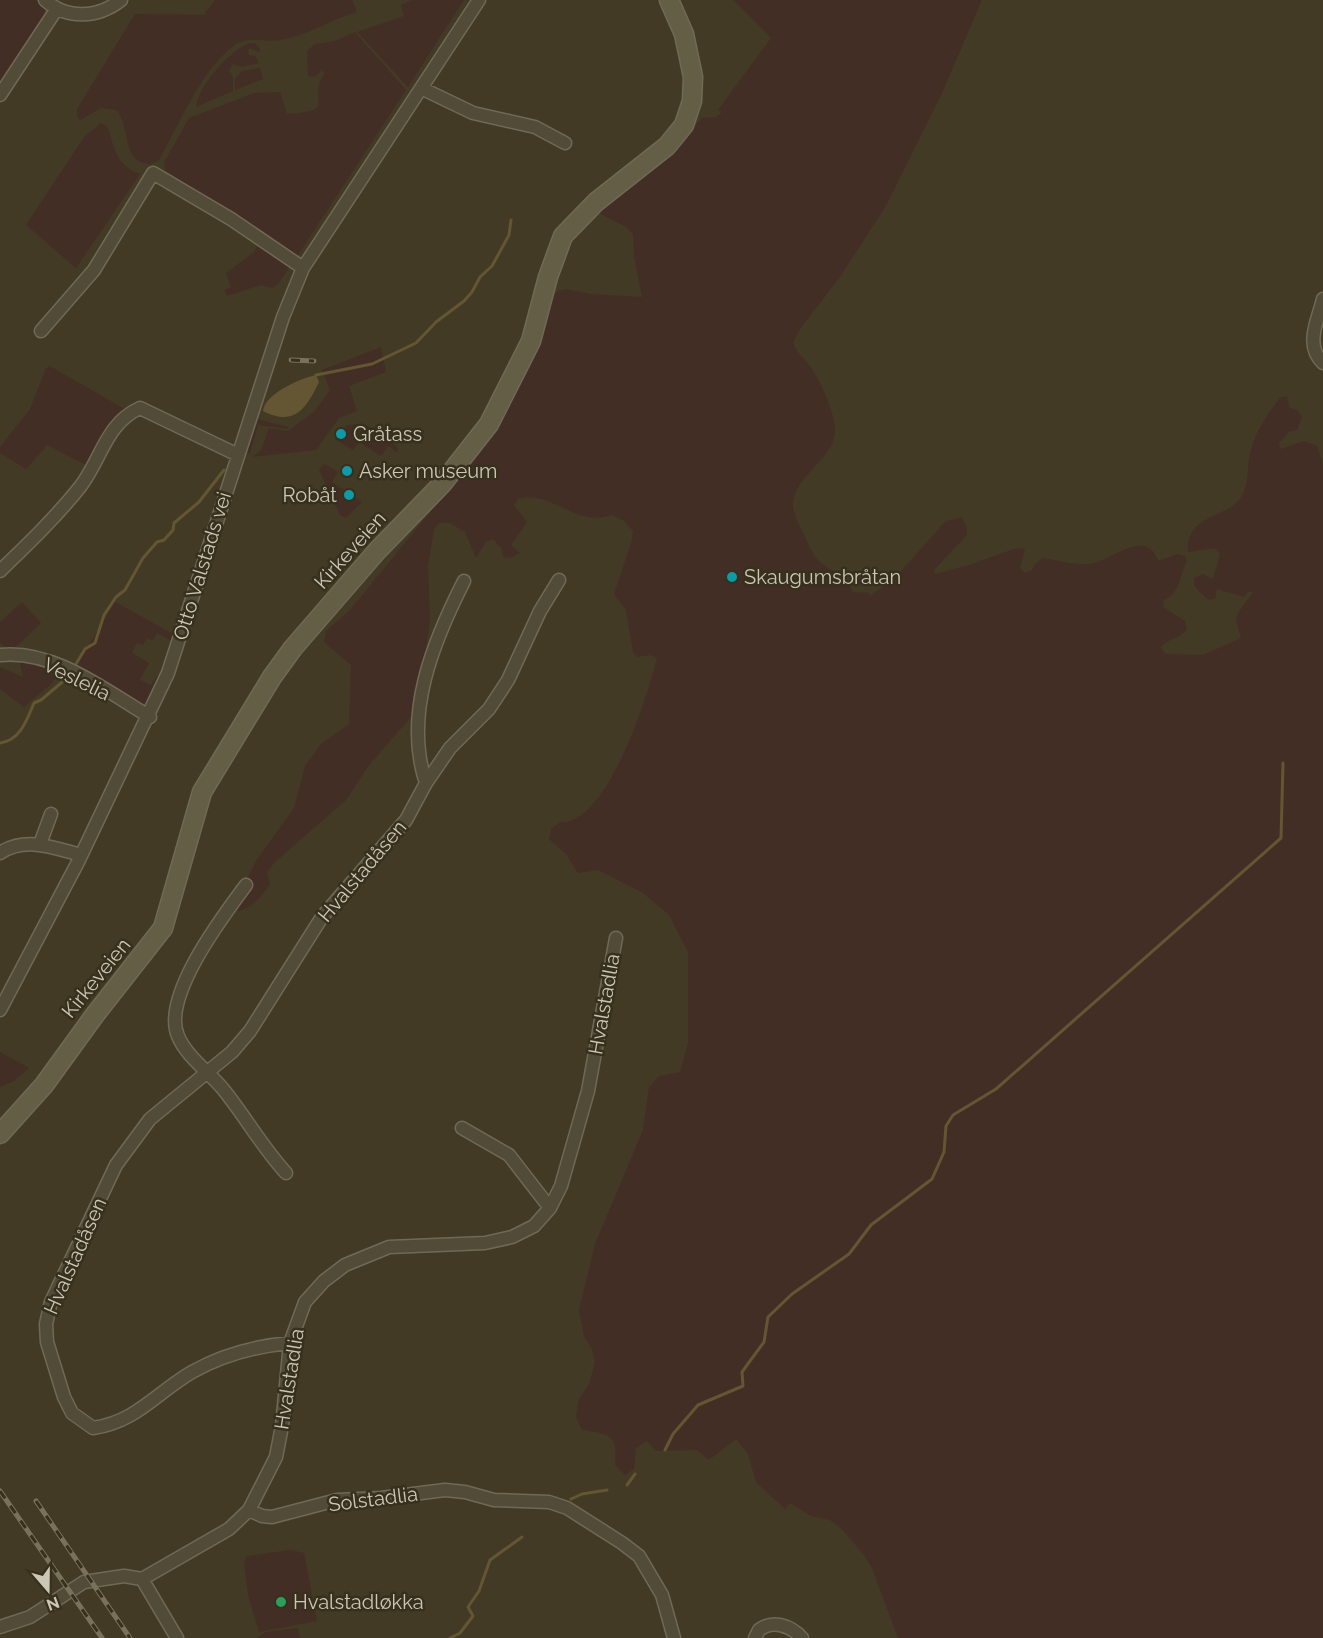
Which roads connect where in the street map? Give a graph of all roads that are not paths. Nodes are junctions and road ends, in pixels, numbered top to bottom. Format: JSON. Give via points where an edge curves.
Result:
{"nodes":[{"id":1,"x":45,"y":0,"type":"edge"},
{"id":2,"x":121,"y":0,"type":"edge"},
{"id":3,"x":480,"y":0,"type":"edge"},
{"id":4,"x":669,"y":0,"type":"edge"},
{"id":5,"x":56,"y":10,"type":"junction"},
{"id":6,"x":421,"y":88,"type":"junction"},
{"id":7,"x":0,"y":95,"type":"edge"},
{"id":8,"x":566,"y":143,"type":"dead end"},
{"id":9,"x":303,"y":268,"type":"junction"},
{"id":10,"x":1323,"y":298,"type":"edge"},
{"id":11,"x":41,"y":331,"type":"dead end"},
{"id":12,"x":1323,"y":363,"type":"edge"},
{"id":13,"x":238,"y":454,"type":"junction"},
{"id":14,"x":0,"y":570,"type":"edge"},
{"id":15,"x":559,"y":580,"type":"dead end"},
{"id":16,"x":464,"y":581,"type":"dead end"},
{"id":17,"x":0,"y":655,"type":"edge"},
{"id":18,"x":150,"y":717,"type":"junction"},
{"id":19,"x":426,"y":783,"type":"junction"},
{"id":20,"x":51,"y":814,"type":"dead end"},
{"id":21,"x":40,"y":844,"type":"junction"},
{"id":22,"x":0,"y":853,"type":"edge"},
{"id":23,"x":81,"y":855,"type":"junction"},
{"id":24,"x":246,"y":885,"type":"dead end"},
{"id":25,"x":616,"y":938,"type":"dead end"},
{"id":26,"x":0,"y":1010,"type":"edge"},
{"id":27,"x":209,"y":1072,"type":"junction"},
{"id":28,"x":462,"y":1128,"type":"dead end"},
{"id":29,"x":0,"y":1134,"type":"edge"},
{"id":30,"x":286,"y":1173,"type":"dead end"},
{"id":31,"x":550,"y":1208,"type":"junction"},
{"id":32,"x":290,"y":1343,"type":"junction"},
{"id":33,"x":249,"y":1510,"type":"junction"},
{"id":34,"x":142,"y":1579,"type":"junction"},
{"id":35,"x":0,"y":1627,"type":"edge"},
{"id":36,"x":177,"y":1638,"type":"edge"},
{"id":37,"x":674,"y":1638,"type":"edge"},
{"id":38,"x":755,"y":1638,"type":"edge"},
{"id":39,"x":802,"y":1638,"type":"edge"}],
"edges":[{"from":1,"to":5,"type":"street"},
{"from":2,"to":5,"type":"street","via":[[102,12],[86,15]]},
{"from":3,"to":6,"type":"street","name":"Otto Valstads vei"},
{"from":4,"to":29,"type":"main road","name":"Kirkeveien","via":[[684,34],[693,77],[692,101],[684,125],[667,146],[596,202],[563,236],[531,341],[489,424],[442,484],[377,552],[279,668],[250,709],[202,792],[163,928],[48,1080]]},
{"from":5,"to":7,"type":"street"},
{"from":6,"to":8,"type":"street","via":[[473,112],[535,127]]},
{"from":6,"to":9,"type":"street","name":"Otto Valstads vei"},
{"from":9,"to":11,"type":"street","via":[[153,173],[94,270]]},
{"from":9,"to":13,"type":"street","name":"Otto Valstads vei","via":[[288,301]]},
{"from":10,"to":12,"type":"street","via":[[1312,339],[1314,352]]},
{"from":13,"to":14,"type":"street","via":[[140,408],[127,414],[116,423],[80,486]]},
{"from":13,"to":18,"type":"street","name":"Otto Valstads vei","via":[[168,673]]},
{"from":15,"to":19,"type":"street","name":"Hvalstadåsen","via":[[489,710],[450,748]]},
{"from":16,"to":19,"type":"street","via":[[439,629],[422,693],[418,759]]},
{"from":17,"to":18,"type":"street","name":"Veslelia","via":[[27,656],[52,663]]},
{"from":18,"to":23,"type":"street","name":"Otto Valstads vei"},
{"from":19,"to":27,"type":"street","name":"Hvalstadåsen","via":[[394,836],[322,917],[250,1031]]},
{"from":20,"to":21,"type":"street"},
{"from":21,"to":22,"type":"street","via":[[23,844]]},
{"from":21,"to":23,"type":"street"},
{"from":23,"to":26,"type":"street","name":"Otto Valstads vei"},
{"from":24,"to":27,"type":"street","via":[[215,926],[176,1007],[177,1035]]},
{"from":25,"to":31,"type":"street","name":"Hvalstadlia","via":[[588,1091],[561,1186]]},
{"from":27,"to":30,"type":"street"},
{"from":27,"to":32,"type":"street","name":"Hvalstadåsen","via":[[150,1119],[116,1165],[51,1302],[47,1342],[55,1372],[72,1413],[93,1428],[130,1418],[191,1373],[216,1361],[267,1345]]},
{"from":28,"to":31,"type":"street","via":[[509,1155]]},
{"from":31,"to":32,"type":"street","name":"Hvalstadlia","via":[[534,1226],[512,1237],[389,1247],[345,1265],[305,1302]]},
{"from":32,"to":33,"type":"street","name":"Hvalstadlia","via":[[276,1457]]},
{"from":33,"to":34,"type":"street","via":[[229,1529]]},
{"from":33,"to":37,"type":"street","name":"Solstadlia","via":[[272,1517],[337,1500],[445,1490],[494,1500],[549,1502],[567,1508],[639,1556],[662,1595]]},
{"from":34,"to":35,"type":"street","via":[[124,1576],[84,1582],[30,1617]]},
{"from":34,"to":36,"type":"street"},
{"from":38,"to":39,"type":"street","via":[[759,1630],[773,1624],[783,1625]]}]}
